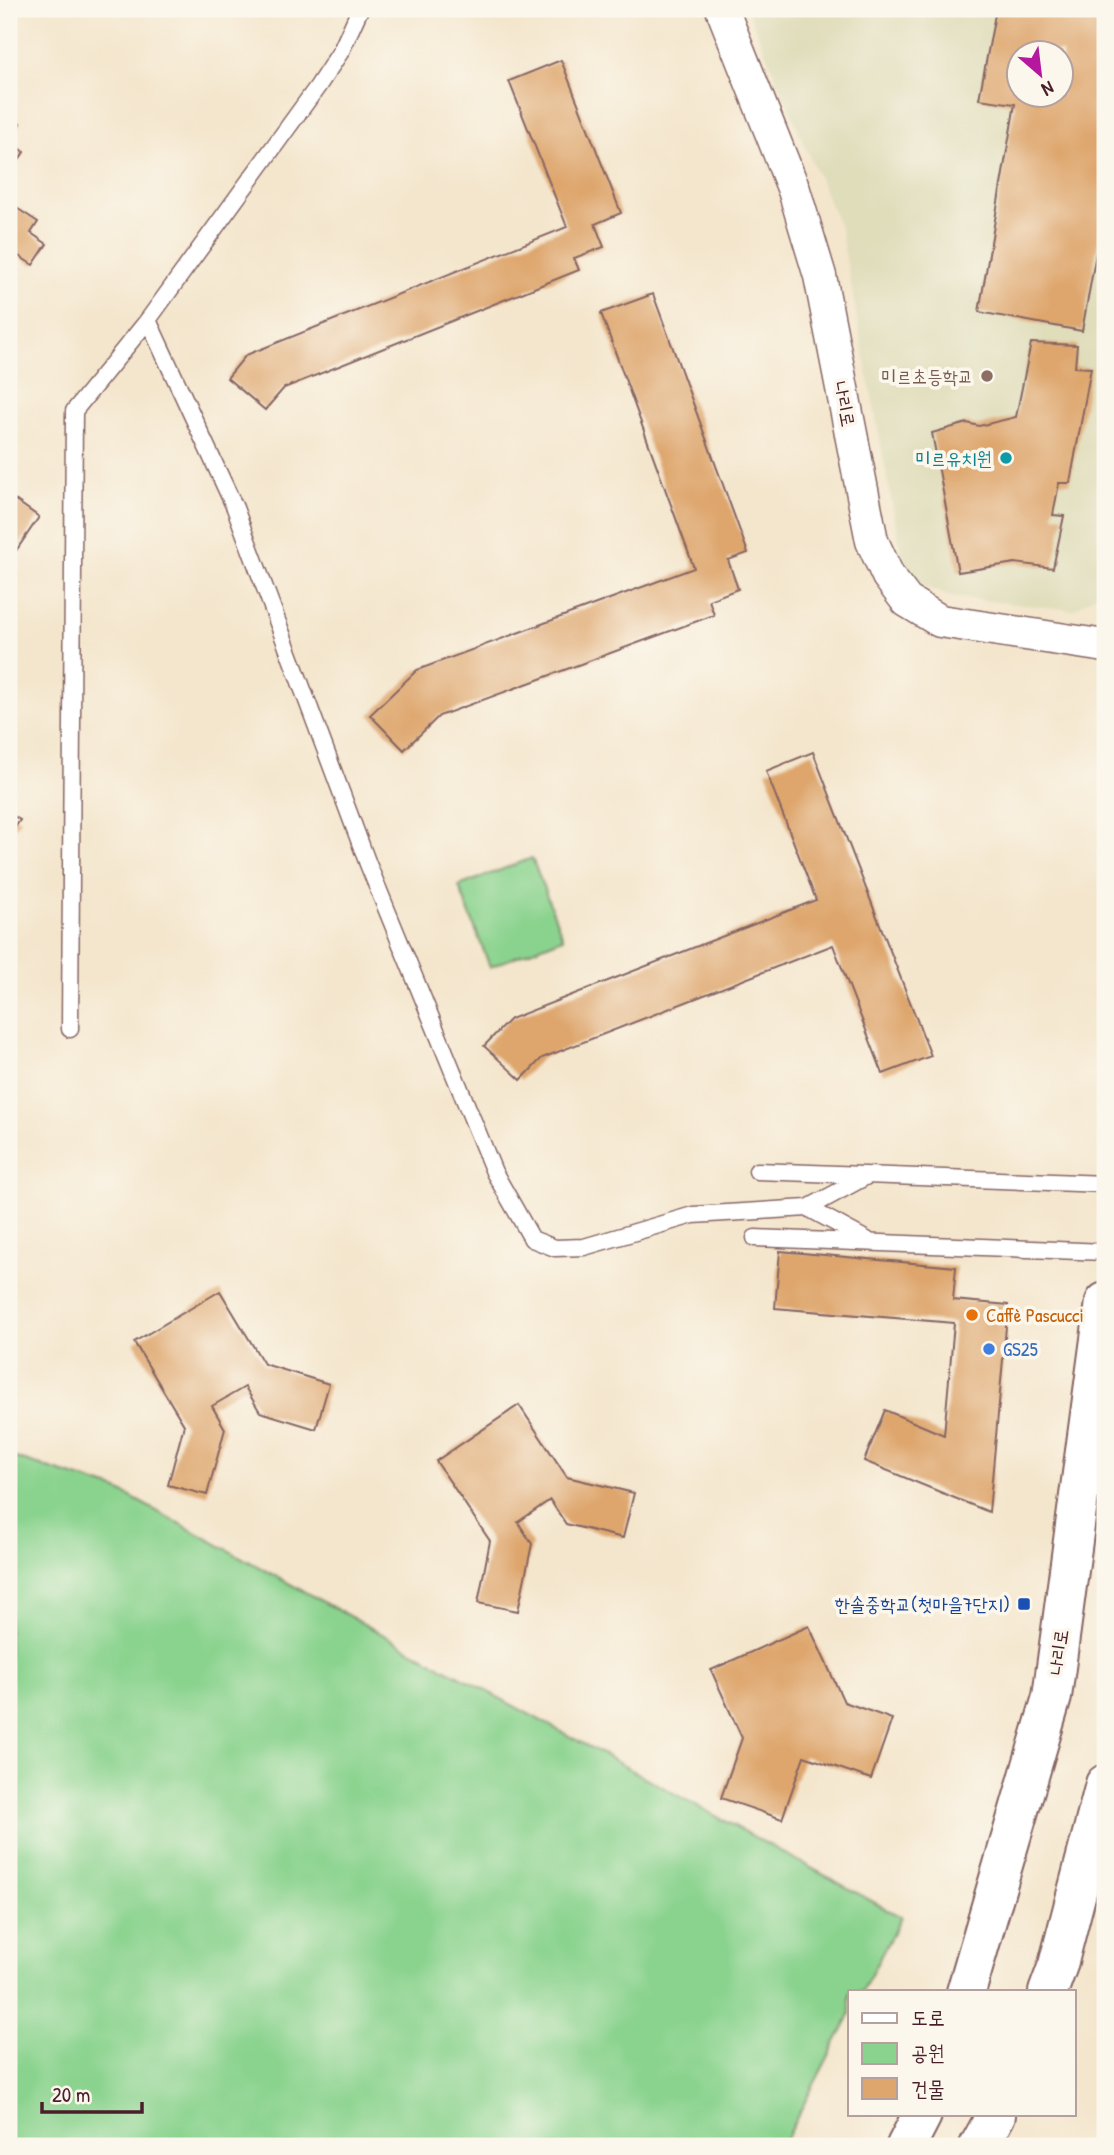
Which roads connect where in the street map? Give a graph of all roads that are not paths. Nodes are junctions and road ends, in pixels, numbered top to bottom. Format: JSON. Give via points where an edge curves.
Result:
{"nodes":[{"id":1,"x":360,"y":9,"type":"edge"},
{"id":2,"x":722,"y":9,"type":"edge"},
{"id":3,"x":148,"y":320,"type":"junction"},
{"id":4,"x":1105,"y":646,"type":"edge"},
{"id":5,"x":70,"y":1029,"type":"dead end"},
{"id":6,"x":757,"y":1171,"type":"dead end"},
{"id":7,"x":867,"y":1176,"type":"junction"},
{"id":8,"x":1105,"y":1184,"type":"edge"},
{"id":9,"x":808,"y":1208,"type":"junction"},
{"id":10,"x":755,"y":1238,"type":"dead end"},
{"id":11,"x":870,"y":1242,"type":"junction"},
{"id":12,"x":1105,"y":1252,"type":"edge"},
{"id":13,"x":1105,"y":1302,"type":"edge"},
{"id":14,"x":1105,"y":1784,"type":"edge"},
{"id":15,"x":967,"y":1990,"type":"edge"},
{"id":16,"x":1049,"y":1990,"type":"edge"},
{"id":17,"x":921,"y":2116,"type":"edge"},
{"id":18,"x":995,"y":2116,"type":"edge"},
{"id":19,"x":906,"y":2146,"type":"edge"},
{"id":20,"x":979,"y":2146,"type":"edge"}],
"edges":[{"from":1,"to":3,"type":"lane","via":[[318,86]]},
{"from":2,"to":4,"type":"street","name":"나리로","via":[[794,190],[820,276],[872,541],[888,576],[907,601],[940,621]]},
{"from":3,"to":5,"type":"lane","via":[[74,411]]},
{"from":3,"to":9,"type":"lane","via":[[235,508],[368,864],[494,1172],[532,1239],[555,1248],[584,1247],[693,1215]]},
{"from":6,"to":7,"type":"lane"},
{"from":7,"to":8,"type":"lane"},
{"from":7,"to":9,"type":"lane"},
{"from":9,"to":11,"type":"lane"},
{"from":10,"to":11,"type":"lane"},
{"from":11,"to":12,"type":"lane"},
{"from":13,"to":15,"type":"main road","name":"나리로","via":[[1052,1697]]},
{"from":14,"to":16,"type":"main road"},
{"from":17,"to":19,"type":"main road"},
{"from":18,"to":20,"type":"main road"}]}
